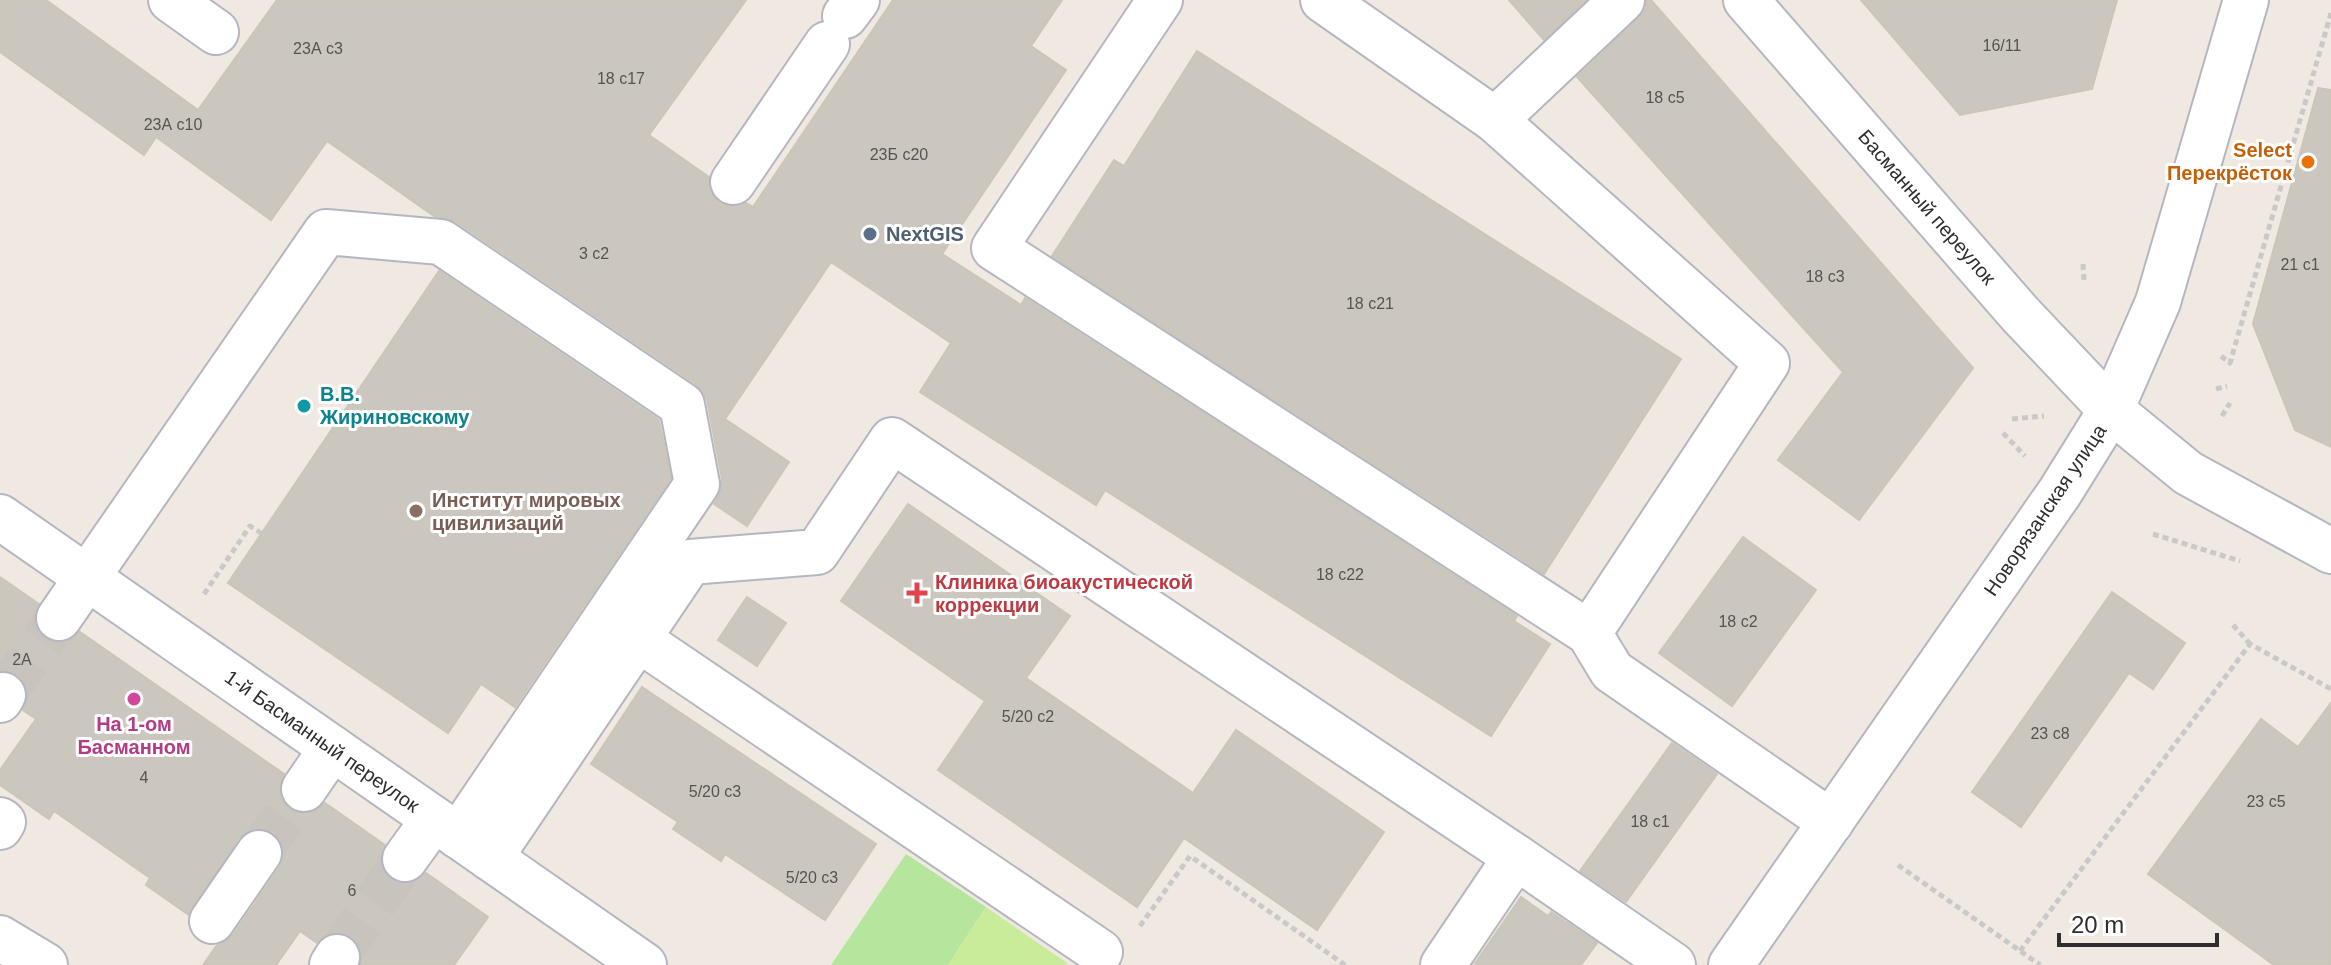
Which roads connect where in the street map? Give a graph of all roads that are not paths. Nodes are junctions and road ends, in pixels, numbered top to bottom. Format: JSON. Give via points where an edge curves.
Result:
{"nodes":[{"id":1,"x":171,"y":0,"type":"edge"},
{"id":2,"x":1160,"y":0,"type":"edge"},
{"id":3,"x":1323,"y":0,"type":"edge"},
{"id":4,"x":1622,"y":0,"type":"edge"},
{"id":5,"x":1746,"y":0,"type":"edge"},
{"id":6,"x":2246,"y":0,"type":"edge"},
{"id":7,"x":845,"y":14,"type":"edge"},
{"id":8,"x":216,"y":32,"type":"dead end"},
{"id":9,"x":1495,"y":120,"type":"junction"},
{"id":10,"x":733,"y":182,"type":"dead end"},
{"id":11,"x":2111,"y":410,"type":"junction"},
{"id":12,"x":0,"y":517,"type":"edge"},
{"id":13,"x":2331,"y":551,"type":"edge"},
{"id":14,"x":87,"y":578,"type":"junction"},
{"id":15,"x":59,"y":618,"type":"tunnel mouth"},
{"id":16,"x":1589,"y":633,"type":"junction"},
{"id":17,"x":638,"y":639,"type":"junction"},
{"id":18,"x":332,"y":748,"type":"junction"},
{"id":19,"x":304,"y":789,"type":"tunnel mouth"},
{"id":20,"x":0,"y":820,"type":"edge"},
{"id":21,"x":1831,"y":822,"type":"junction"},
{"id":22,"x":0,"y":827,"type":"edge"},
{"id":23,"x":460,"y":838,"type":"junction"},
{"id":24,"x":259,"y":853,"type":"tunnel mouth"},
{"id":25,"x":1516,"y":857,"type":"junction"},
{"id":26,"x":405,"y":859,"type":"tunnel mouth"},
{"id":27,"x":212,"y":921,"type":"dead end"},
{"id":28,"x":0,"y":938,"type":"edge"},
{"id":29,"x":1106,"y":961,"type":"edge"},
{"id":30,"x":45,"y":965,"type":"edge"},
{"id":31,"x":644,"y":965,"type":"edge"},
{"id":32,"x":1443,"y":965,"type":"edge"},
{"id":33,"x":1673,"y":965,"type":"edge"},
{"id":34,"x":1731,"y":965,"type":"edge"}],
"edges":[{"from":1,"to":8,"type":"street"},
{"from":2,"to":16,"type":"street","via":[[994,248]]},
{"from":3,"to":9,"type":"street"},
{"from":4,"to":9,"type":"street"},
{"from":5,"to":11,"type":"street","name":"Басманный переулок","via":[[2020,314]]},
{"from":6,"to":11,"type":"street","name":"Новорязанская улица","via":[[2158,302]]},
{"from":7,"to":10,"type":"street"},
{"from":9,"to":16,"type":"street","via":[[1767,363]]},
{"from":11,"to":13,"type":"street","name":"Басманный переулок","via":[[2188,473]]},
{"from":11,"to":21,"type":"street","name":"Новорязанская улица"},
{"from":12,"to":14,"type":"street","name":"1-й Басманный переулок"},
{"from":14,"to":15,"type":"street"},
{"from":14,"to":18,"type":"street","name":"1-й Басманный переулок"},
{"from":14,"to":23,"type":"street","via":[[326,232],[441,242],[682,405],[697,484]]},
{"from":16,"to":21,"type":"street","via":[[1612,671]]},
{"from":17,"to":23,"type":"street"},
{"from":17,"to":25,"type":"street","via":[[690,562],[817,552],[892,440]]},
{"from":17,"to":29,"type":"street"},
{"from":18,"to":19,"type":"street"},
{"from":18,"to":23,"type":"street","name":"1-й Басманный переулок"},
{"from":20,"to":22,"type":"street"},
{"from":21,"to":34,"type":"street","name":"Новорязанская улица"},
{"from":23,"to":26,"type":"street"},
{"from":23,"to":31,"type":"street","name":"1-й Басманный переулок"},
{"from":24,"to":27,"type":"street"},
{"from":25,"to":32,"type":"street"},
{"from":25,"to":33,"type":"street"},
{"from":28,"to":30,"type":"street"}]}
